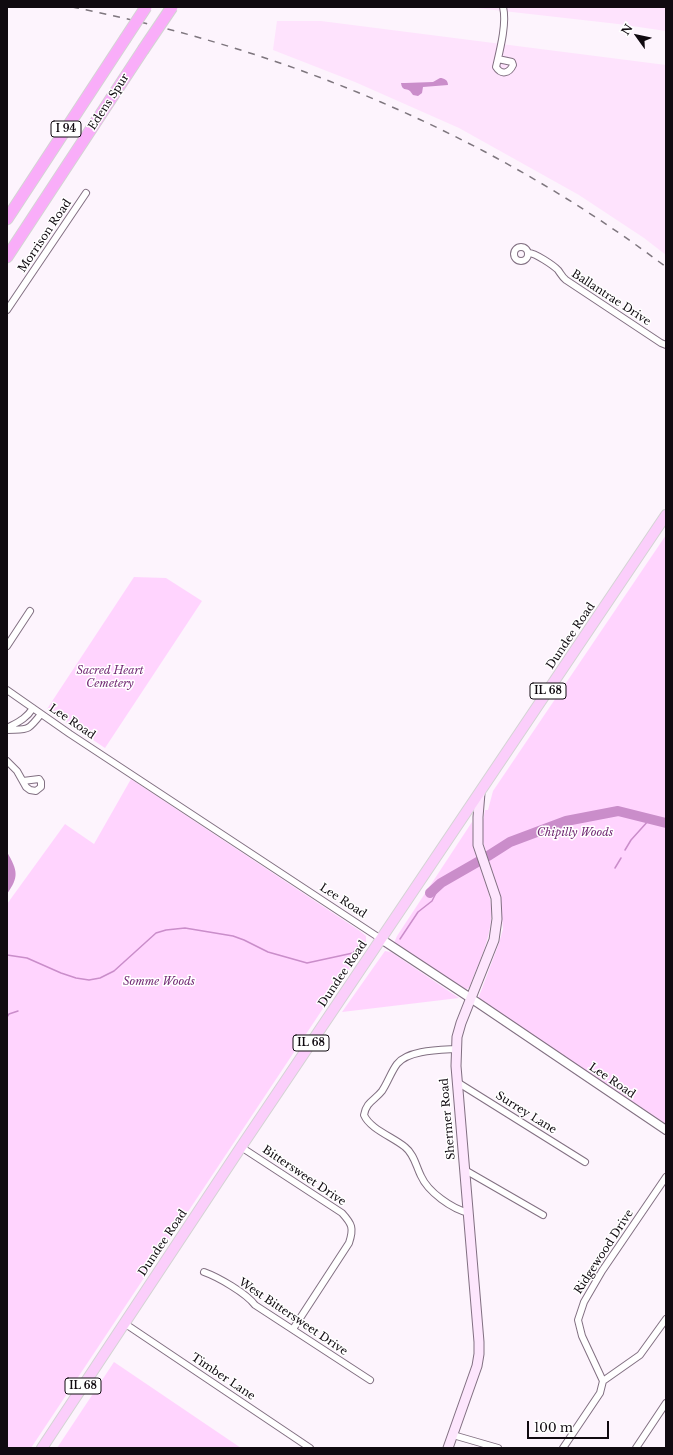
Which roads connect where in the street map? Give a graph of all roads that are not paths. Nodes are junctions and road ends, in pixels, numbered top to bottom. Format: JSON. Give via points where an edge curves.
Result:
{"nodes":[{"id":1,"x":146,"y":7,"type":"edge"},
{"id":2,"x":172,"y":7,"type":"edge"},
{"id":3,"x":503,"y":7,"type":"edge"},
{"id":4,"x":498,"y":58,"type":"dead end"},
{"id":5,"x":86,"y":193,"type":"dead end"},
{"id":6,"x":7,"y":219,"type":"edge"},
{"id":7,"x":529,"y":253,"type":"dead end"},
{"id":8,"x":7,"y":257,"type":"edge"},
{"id":9,"x":7,"y":310,"type":"edge"},
{"id":10,"x":666,"y":345,"type":"edge"},
{"id":11,"x":666,"y":515,"type":"edge"},
{"id":12,"x":30,"y":611,"type":"dead end"},
{"id":13,"x":7,"y":646,"type":"edge"},
{"id":14,"x":7,"y":690,"type":"edge"},
{"id":15,"x":33,"y":708,"type":"junction"},
{"id":16,"x":41,"y":714,"type":"junction"},
{"id":17,"x":7,"y":729,"type":"edge"},
{"id":18,"x":7,"y":761,"type":"edge"},
{"id":19,"x":23,"y":781,"type":"dead end"},
{"id":20,"x":480,"y":793,"type":"junction"},
{"id":21,"x":381,"y":940,"type":"junction"},
{"id":22,"x":470,"y":998,"type":"junction"},
{"id":23,"x":456,"y":1049,"type":"junction"},
{"id":24,"x":458,"y":1082,"type":"junction"},
{"id":25,"x":666,"y":1130,"type":"edge"},
{"id":26,"x":241,"y":1147,"type":"junction"},
{"id":27,"x":585,"y":1162,"type":"dead end"},
{"id":28,"x":465,"y":1170,"type":"junction"},
{"id":29,"x":666,"y":1177,"type":"edge"},
{"id":30,"x":469,"y":1212,"type":"junction"},
{"id":31,"x":544,"y":1215,"type":"dead end"},
{"id":32,"x":204,"y":1272,"type":"dead end"},
{"id":33,"x":666,"y":1319,"type":"edge"},
{"id":34,"x":124,"y":1323,"type":"junction"},
{"id":35,"x":293,"y":1329,"type":"junction"},
{"id":36,"x":370,"y":1380,"type":"dead end"},
{"id":37,"x":602,"y":1381,"type":"junction"},
{"id":38,"x":666,"y":1403,"type":"edge"},
{"id":39,"x":453,"y":1435,"type":"junction"},
{"id":40,"x":42,"y":1448,"type":"edge"},
{"id":41,"x":310,"y":1448,"type":"edge"},
{"id":42,"x":448,"y":1448,"type":"edge"},
{"id":43,"x":498,"y":1448,"type":"edge"},
{"id":44,"x":563,"y":1448,"type":"edge"},
{"id":45,"x":636,"y":1448,"type":"edge"}],
"edges":[{"from":1,"to":6,"type":"highway","name":"Edens Spur","number":"I 94","bridge":true},
{"from":2,"to":8,"type":"highway","name":"Edens Spur","number":"I 94","bridge":true},
{"from":3,"to":4,"type":"street","via":[[505,14]]},
{"from":5,"to":9,"type":"street","name":"Morrison Road"},
{"from":7,"to":10,"type":"street","name":"Ballantrae Drive","via":[[551,265],[563,279]]},
{"from":11,"to":20,"type":"main road","name":"Dundee Road","number":"IL 68"},
{"from":12,"to":13,"type":"street"},
{"from":14,"to":15,"type":"street","name":"Lee Road"},
{"from":15,"to":16,"type":"street","name":"Lee Road"},
{"from":15,"to":17,"type":"street","via":[[23,720]]},
{"from":16,"to":17,"type":"street","via":[[28,728]]},
{"from":16,"to":21,"type":"street","name":"Lee Road"},
{"from":18,"to":19,"type":"street"},
{"from":20,"to":21,"type":"main road","name":"Dundee Road","number":"IL 68"},
{"from":20,"to":22,"type":"main road","name":"Shermer Road","via":[[478,845],[496,898],[497,919],[494,940]]},
{"from":21,"to":22,"type":"street","name":"Lee Road"},
{"from":21,"to":26,"type":"main road","name":"Dundee Road","number":"IL 68"},
{"from":22,"to":23,"type":"main road","name":"Shermer Road","via":[[457,1037]]},
{"from":22,"to":25,"type":"street","name":"Lee Road"},
{"from":23,"to":24,"type":"main road","name":"Shermer Road"},
{"from":23,"to":30,"type":"street","via":[[426,1052],[400,1060],[382,1090],[368,1105],[364,1115],[369,1123],[409,1151],[422,1178],[432,1191],[455,1208]]},
{"from":24,"to":27,"type":"street","name":"Surrey Lane"},
{"from":24,"to":28,"type":"main road","name":"Shermer Road"},
{"from":26,"to":34,"type":"main road","name":"Dundee Road","number":"IL 68"},
{"from":26,"to":35,"type":"street","name":"Bittersweet Drive","via":[[342,1213],[351,1223],[349,1243]]},
{"from":28,"to":30,"type":"main road","name":"Shermer Road"},
{"from":28,"to":31,"type":"street"},
{"from":29,"to":37,"type":"street","name":"Ridgewood Drive","via":[[602,1272],[584,1302],[578,1320],[582,1336]]},
{"from":30,"to":39,"type":"main road","name":"Shermer Road","via":[[479,1354]]},
{"from":32,"to":35,"type":"street","name":"West Bittersweet Drive","via":[[214,1275]]},
{"from":33,"to":37,"type":"street","via":[[640,1356]]},
{"from":34,"to":40,"type":"main road","name":"Dundee Road","number":"IL 68"},
{"from":34,"to":41,"type":"street","name":"Timber Lane"},
{"from":35,"to":36,"type":"street","name":"West Bittersweet Drive"},
{"from":37,"to":44,"type":"street","via":[[600,1393]]},
{"from":38,"to":45,"type":"street"},
{"from":39,"to":42,"type":"main road","name":"Shermer Road"},
{"from":39,"to":43,"type":"street"}]}
